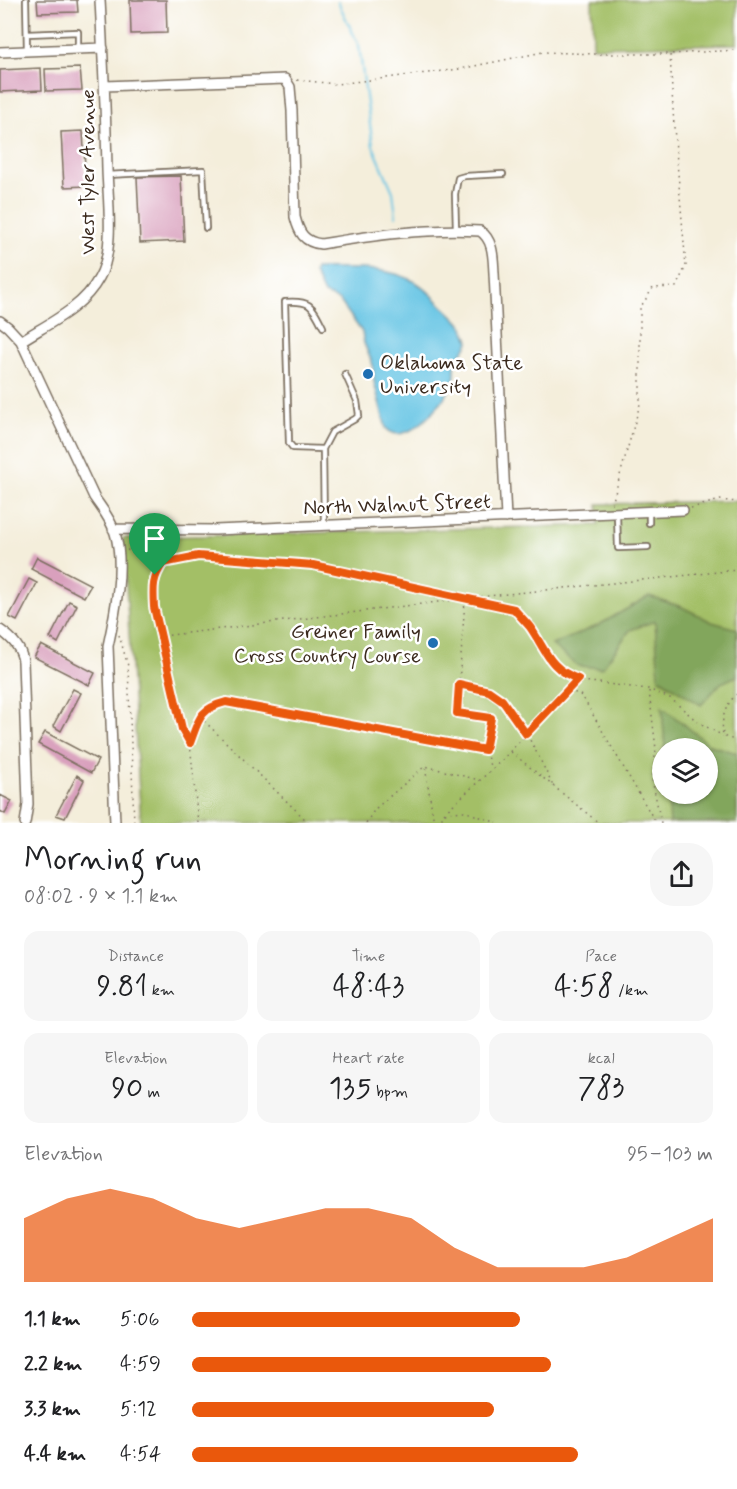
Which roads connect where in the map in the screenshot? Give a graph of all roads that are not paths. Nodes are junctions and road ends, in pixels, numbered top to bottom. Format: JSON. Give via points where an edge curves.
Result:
{"nodes":[{"id":1,"x":26,"y":0,"type":"edge"},
{"id":2,"x":100,"y":0,"type":"edge"},
{"id":3,"x":27,"y":34,"type":"junction"},
{"id":4,"x":103,"y":48,"type":"junction"},
{"id":5,"x":78,"y":49,"type":"junction"},
{"id":6,"x":27,"y":51,"type":"junction"},
{"id":7,"x":0,"y":52,"type":"edge"},
{"id":8,"x":105,"y":86,"type":"junction"},
{"id":9,"x":503,"y":174,"type":"dead end"},
{"id":10,"x":107,"y":175,"type":"junction"},
{"id":11,"x":206,"y":228,"type":"dead end"},
{"id":12,"x":456,"y":229,"type":"junction"},
{"id":13,"x":0,"y":321,"type":"edge"},
{"id":14,"x":323,"y":327,"type":"dead end"},
{"id":15,"x":21,"y":341,"type":"junction"},
{"id":16,"x":345,"y":374,"type":"dead end"},
{"id":17,"x":323,"y":449,"type":"junction"},
{"id":18,"x":683,"y":510,"type":"road end"},
{"id":19,"x":649,"y":513,"type":"junction"},
{"id":20,"x":613,"y":514,"type":"junction"},
{"id":21,"x":506,"y":518,"type":"junction"},
{"id":22,"x":649,"y":523,"type":"dead end"},
{"id":23,"x":324,"y":525,"type":"junction"},
{"id":24,"x":113,"y":529,"type":"junction"},
{"id":25,"x":648,"y":547,"type":"dead end"},
{"id":26,"x":0,"y":630,"type":"edge"},
{"id":27,"x":25,"y":823,"type":"edge"},
{"id":28,"x":115,"y":823,"type":"edge"}],
"edges":[{"from":1,"to":3,"type":"lane"},
{"from":2,"to":4,"type":"street","name":"West Tyler Avenue"},
{"from":3,"to":5,"type":"lane","via":[[78,32]]},
{"from":3,"to":6,"type":"lane"},
{"from":4,"to":5,"type":"street"},
{"from":4,"to":8,"type":"street","name":"West Tyler Avenue"},
{"from":5,"to":6,"type":"street"},
{"from":6,"to":7,"type":"street"},
{"from":8,"to":10,"type":"street","name":"West Tyler Avenue"},
{"from":8,"to":12,"type":"street","via":[[285,79],[290,87],[292,111],[295,217],[302,236],[321,244],[383,234]]},
{"from":9,"to":12,"type":"lane","via":[[458,178],[454,194]]},
{"from":10,"to":11,"type":"lane","via":[[203,170]]},
{"from":10,"to":15,"type":"street","name":"West Tyler Avenue","via":[[107,262],[99,279],[74,308]]},
{"from":12,"to":21,"type":"street","via":[[486,234],[492,248]]},
{"from":13,"to":15,"type":"street"},
{"from":14,"to":17,"type":"lane","via":[[310,304],[285,302],[290,443],[293,448]]},
{"from":15,"to":24,"type":"street","via":[[94,497]]},
{"from":16,"to":17,"type":"lane","via":[[359,415],[332,432]]},
{"from":17,"to":23,"type":"lane"},
{"from":18,"to":19,"type":"street","name":"North Walnut Street"},
{"from":19,"to":20,"type":"street","name":"North Walnut Street"},
{"from":19,"to":22,"type":"lane"},
{"from":20,"to":21,"type":"street","name":"North Walnut Street"},
{"from":20,"to":25,"type":"lane","via":[[618,548]]},
{"from":21,"to":23,"type":"street","name":"North Walnut Street"},
{"from":23,"to":24,"type":"street","name":"North Walnut Street"},
{"from":24,"to":28,"type":"street","via":[[119,565],[108,658]]},
{"from":26,"to":27,"type":"street","via":[[22,654],[28,804]]}]}
